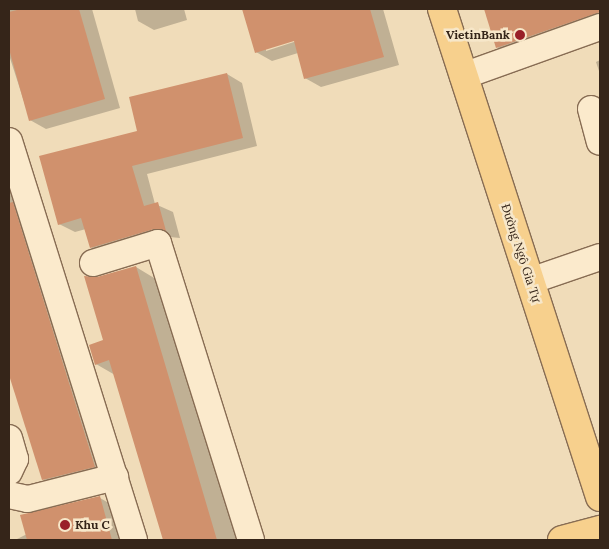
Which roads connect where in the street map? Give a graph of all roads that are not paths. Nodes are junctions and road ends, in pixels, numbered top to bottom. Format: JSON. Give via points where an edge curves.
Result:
{"nodes":[{"id":1,"x":442,"y":9,"type":"edge"},
{"id":2,"x":600,"y":27,"type":"edge"},
{"id":3,"x":463,"y":76,"type":"junction"},
{"id":4,"x":591,"y":110,"type":"dead end"},
{"id":5,"x":9,"y":141,"type":"edge"},
{"id":6,"x":600,"y":142,"type":"edge"},
{"id":7,"x":600,"y":257,"type":"edge"},
{"id":8,"x":93,"y":263,"type":"dead end"},
{"id":9,"x":530,"y":281,"type":"junction"},
{"id":10,"x":9,"y":438,"type":"edge"},
{"id":11,"x":9,"y":472,"type":"edge"},
{"id":12,"x":115,"y":477,"type":"junction"},
{"id":13,"x":9,"y":495,"type":"edge"},
{"id":14,"x":600,"y":497,"type":"edge"},
{"id":15,"x":600,"y":530,"type":"edge"},
{"id":16,"x":134,"y":540,"type":"edge"},
{"id":17,"x":251,"y":540,"type":"edge"},
{"id":18,"x":562,"y":540,"type":"edge"}],
"edges":[{"from":1,"to":3,"type":"main road","name":"Đường Ngô Gia Tự"},
{"from":2,"to":3,"type":"street"},
{"from":3,"to":9,"type":"main road","name":"Đường Ngô Gia Tự"},
{"from":4,"to":6,"type":"street"},
{"from":5,"to":12,"type":"street"},
{"from":7,"to":9,"type":"street"},
{"from":8,"to":17,"type":"street","via":[[158,243]]},
{"from":9,"to":14,"type":"main road","name":"Đường Ngô Gia Tự"},
{"from":10,"to":11,"type":"street","via":[[15,459]]},
{"from":12,"to":13,"type":"street","via":[[28,499]]},
{"from":12,"to":16,"type":"street"},
{"from":15,"to":18,"type":"main road"}]}
